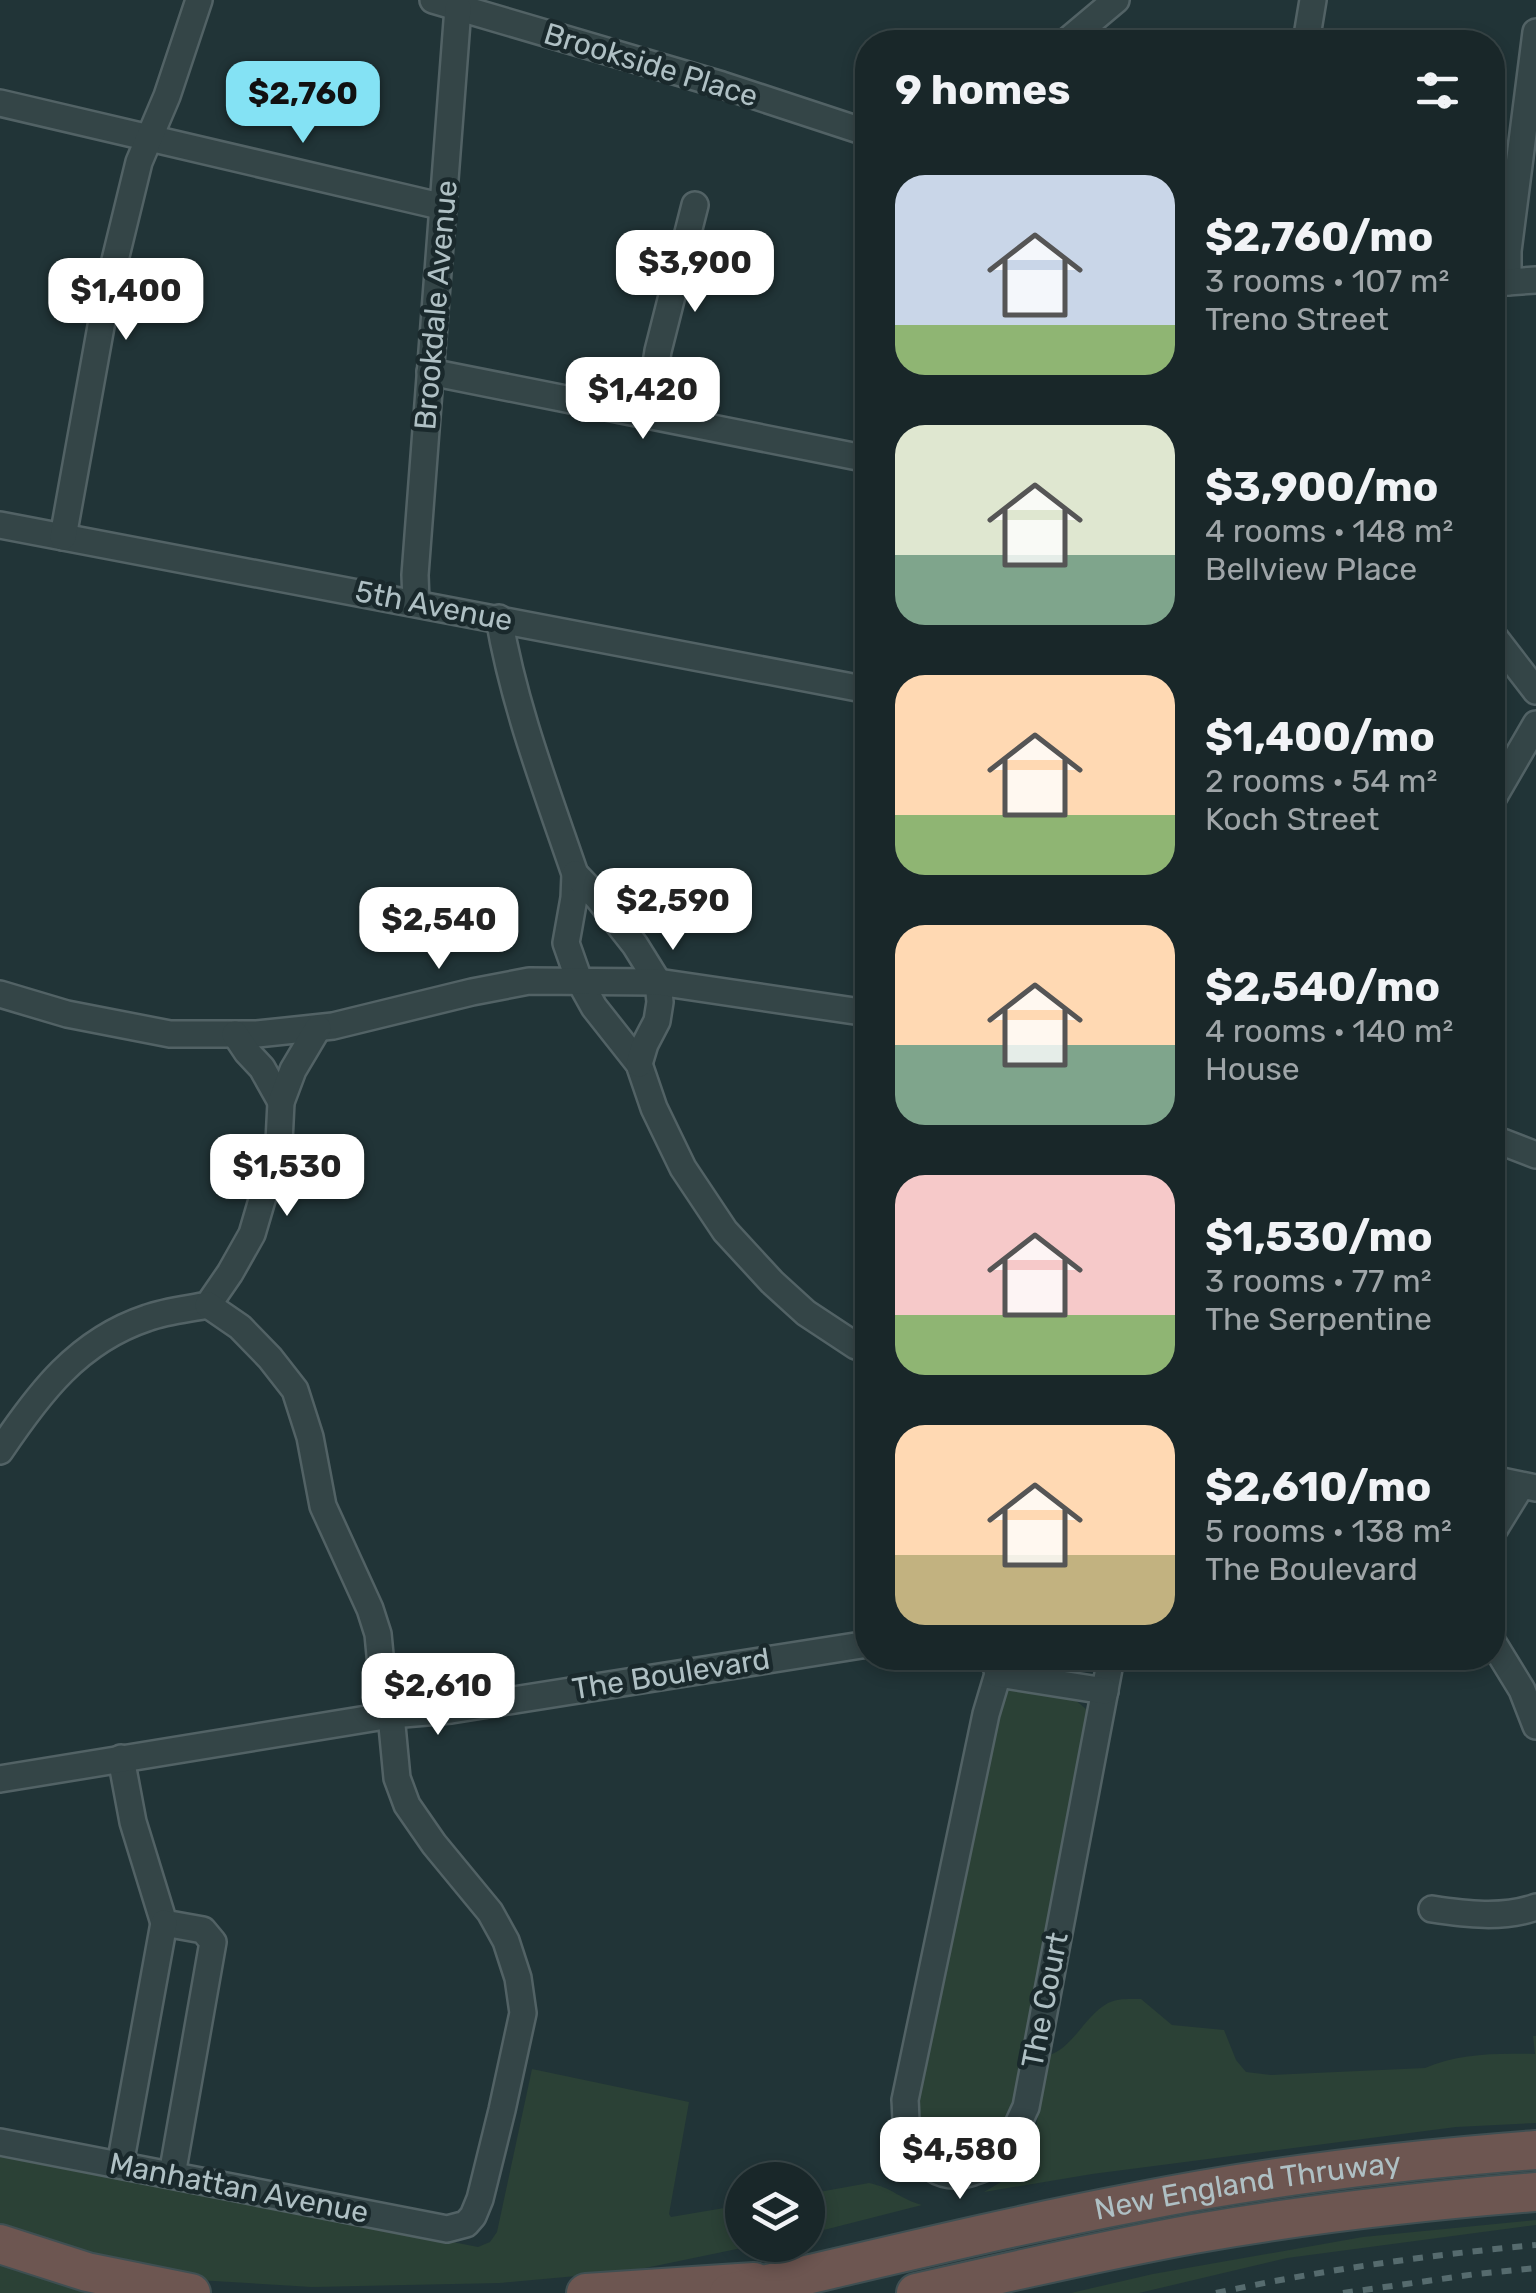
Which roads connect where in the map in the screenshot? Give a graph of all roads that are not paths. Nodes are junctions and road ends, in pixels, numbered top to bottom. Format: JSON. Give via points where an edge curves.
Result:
{"nodes":[{"id":1,"x":199,"y":0,"type":"edge"},
{"id":2,"x":433,"y":0,"type":"edge"},
{"id":3,"x":1116,"y":0,"type":"edge"},
{"id":4,"x":1313,"y":0,"type":"edge"},
{"id":5,"x":458,"y":8,"type":"junction"},
{"id":6,"x":1080,"y":30,"type":"edge"},
{"id":7,"x":1308,"y":30,"type":"edge"},
{"id":8,"x":1536,"y":32,"type":"edge"},
{"id":9,"x":0,"y":102,"type":"edge"},
{"id":10,"x":855,"y":129,"type":"edge"},
{"id":11,"x":149,"y":138,"type":"junction"},
{"id":12,"x":694,"y":205,"type":"dead end"},
{"id":13,"x":444,"y":207,"type":"junction"},
{"id":14,"x":1505,"y":263,"type":"edge"},
{"id":15,"x":1536,"y":280,"type":"edge"},
{"id":16,"x":1505,"y":283,"type":"edge"},
{"id":17,"x":430,"y":372,"type":"junction"},
{"id":18,"x":648,"y":414,"type":"junction"},
{"id":19,"x":855,"y":457,"type":"edge"},
{"id":20,"x":0,"y":525,"type":"edge"},
{"id":21,"x":63,"y":537,"type":"junction"},
{"id":22,"x":416,"y":602,"type":"junction"},
{"id":23,"x":499,"y":618,"type":"junction"},
{"id":24,"x":1505,"y":651,"type":"edge"},
{"id":25,"x":855,"y":687,"type":"edge"},
{"id":26,"x":1536,"y":692,"type":"edge"},
{"id":27,"x":1536,"y":724,"type":"edge"},
{"id":28,"x":1505,"y":778,"type":"edge"},
{"id":29,"x":575,"y":874,"type":"junction"},
{"id":30,"x":579,"y":980,"type":"junction"},
{"id":31,"x":658,"y":982,"type":"junction"},
{"id":32,"x":0,"y":994,"type":"edge"},
{"id":33,"x":855,"y":1010,"type":"edge"},
{"id":34,"x":318,"y":1028,"type":"junction"},
{"id":35,"x":235,"y":1034,"type":"junction"},
{"id":36,"x":639,"y":1064,"type":"junction"},
{"id":37,"x":281,"y":1102,"type":"junction"},
{"id":38,"x":1505,"y":1143,"type":"edge"},
{"id":39,"x":1536,"y":1155,"type":"edge"},
{"id":40,"x":208,"y":1306,"type":"junction"},
{"id":41,"x":855,"y":1345,"type":"edge"},
{"id":42,"x":0,"y":1451,"type":"edge"},
{"id":43,"x":1528,"y":1487,"type":"edge"},
{"id":44,"x":1505,"y":1516,"type":"edge"},
{"id":45,"x":855,"y":1646,"type":"edge"},
{"id":46,"x":1505,"y":1663,"type":"edge"},
{"id":47,"x":995,"y":1670,"type":"edge"},
{"id":48,"x":1013,"y":1670,"type":"edge"},
{"id":49,"x":1109,"y":1670,"type":"edge"},
{"id":50,"x":1105,"y":1691,"type":"junction"},
{"id":51,"x":391,"y":1716,"type":"junction"},
{"id":52,"x":1536,"y":1726,"type":"edge"},
{"id":53,"x":121,"y":1758,"type":"junction"},
{"id":54,"x":0,"y":1779,"type":"edge"},
{"id":55,"x":1536,"y":1907,"type":"edge"},
{"id":56,"x":1432,"y":1909,"type":"dead end"},
{"id":57,"x":164,"y":1923,"type":"junction"},
{"id":58,"x":0,"y":2142,"type":"edge"},
{"id":59,"x":1536,"y":2150,"type":"edge"},
{"id":60,"x":120,"y":2165,"type":"junction"},
{"id":61,"x":172,"y":2174,"type":"junction"},
{"id":62,"x":1536,"y":2192,"type":"edge"},
{"id":63,"x":0,"y":2244,"type":"edge"},
{"id":64,"x":786,"y":2280,"type":"junction"},
{"id":65,"x":191,"y":2293,"type":"edge"},
{"id":66,"x":586,"y":2293,"type":"edge"},
{"id":67,"x":728,"y":2293,"type":"edge"},
{"id":68,"x":916,"y":2293,"type":"edge"}],
"edges":[{"from":1,"to":11,"type":"street"},
{"from":2,"to":5,"type":"street","name":"Brookside Place"},
{"from":3,"to":6,"type":"street"},
{"from":4,"to":7,"type":"street"},
{"from":5,"to":10,"type":"street","name":"Brookside Place"},
{"from":5,"to":13,"type":"street","name":"Brookdale Avenue"},
{"from":8,"to":14,"type":"street"},
{"from":9,"to":11,"type":"street"},
{"from":11,"to":13,"type":"street"},
{"from":11,"to":21,"type":"street","via":[[107,293]]},
{"from":12,"to":18,"type":"street"},
{"from":13,"to":17,"type":"street","name":"Brookdale Avenue"},
{"from":15,"to":16,"type":"street"},
{"from":17,"to":18,"type":"street"},
{"from":17,"to":22,"type":"street","name":"Brookdale Avenue"},
{"from":18,"to":19,"type":"street"},
{"from":20,"to":21,"type":"street","name":"5th Avenue"},
{"from":21,"to":22,"type":"street","name":"5th Avenue"},
{"from":22,"to":23,"type":"street","name":"5th Avenue"},
{"from":23,"to":25,"type":"street","name":"5th Avenue"},
{"from":23,"to":29,"type":"street","via":[[524,729]]},
{"from":24,"to":26,"type":"street"},
{"from":27,"to":28,"type":"street"},
{"from":29,"to":30,"type":"street","via":[[566,943]]},
{"from":29,"to":31,"type":"street"},
{"from":30,"to":31,"type":"street"},
{"from":30,"to":34,"type":"street","via":[[510,985]]},
{"from":30,"to":36,"type":"street"},
{"from":31,"to":33,"type":"street"},
{"from":31,"to":36,"type":"street","via":[[657,1020]]},
{"from":32,"to":35,"type":"street","via":[[170,1034]]},
{"from":34,"to":35,"type":"street"},
{"from":34,"to":37,"type":"street"},
{"from":35,"to":37,"type":"street"},
{"from":36,"to":41,"type":"street","via":[[683,1168],[725,1230],[806,1313]]},
{"from":37,"to":40,"type":"street","via":[[279,1142],[252,1234]]},
{"from":38,"to":39,"type":"street"},
{"from":40,"to":42,"type":"street","via":[[148,1318],[88,1348],[47,1385]]},
{"from":40,"to":51,"type":"street","via":[[240,1327],[295,1390],[323,1506],[378,1634]]},
{"from":43,"to":44,"type":"street"},
{"from":45,"to":51,"type":"street","name":"The Boulevard"},
{"from":46,"to":52,"type":"street"},
{"from":47,"to":50,"type":"street","name":"The Court","via":[[905,2100],[916,2151],[940,2174],[966,2174],[998,2160],[1026,2107]]},
{"from":48,"to":50,"type":"street"},
{"from":49,"to":50,"type":"street","name":"The Court"},
{"from":51,"to":53,"type":"street","name":"The Boulevard"},
{"from":51,"to":61,"type":"street","name":"Manhattan Avenue","via":[[397,1778],[407,1805],[490,1912],[518,1978],[523,2014],[473,2216],[447,2229]]},
{"from":53,"to":54,"type":"street","name":"The Boulevard"},
{"from":53,"to":57,"type":"street"},
{"from":55,"to":56,"type":"street","via":[[1472,1915]]},
{"from":57,"to":60,"type":"street"},
{"from":57,"to":61,"type":"street","via":[[203,1930],[213,1942]]},
{"from":58,"to":60,"type":"street","name":"Manhattan Avenue"},
{"from":59,"to":64,"type":"highway","name":"New England Thruway","via":[[1209,2189]]},
{"from":60,"to":61,"type":"street","name":"Manhattan Avenue"},
{"from":62,"to":68,"type":"highway","name":"New England Thruway","via":[[1232,2228]]},
{"from":63,"to":65,"type":"highway","via":[[87,2272]]},
{"from":64,"to":66,"type":"highway"},
{"from":64,"to":67,"type":"highway","name":"New England Thruway"}]}
